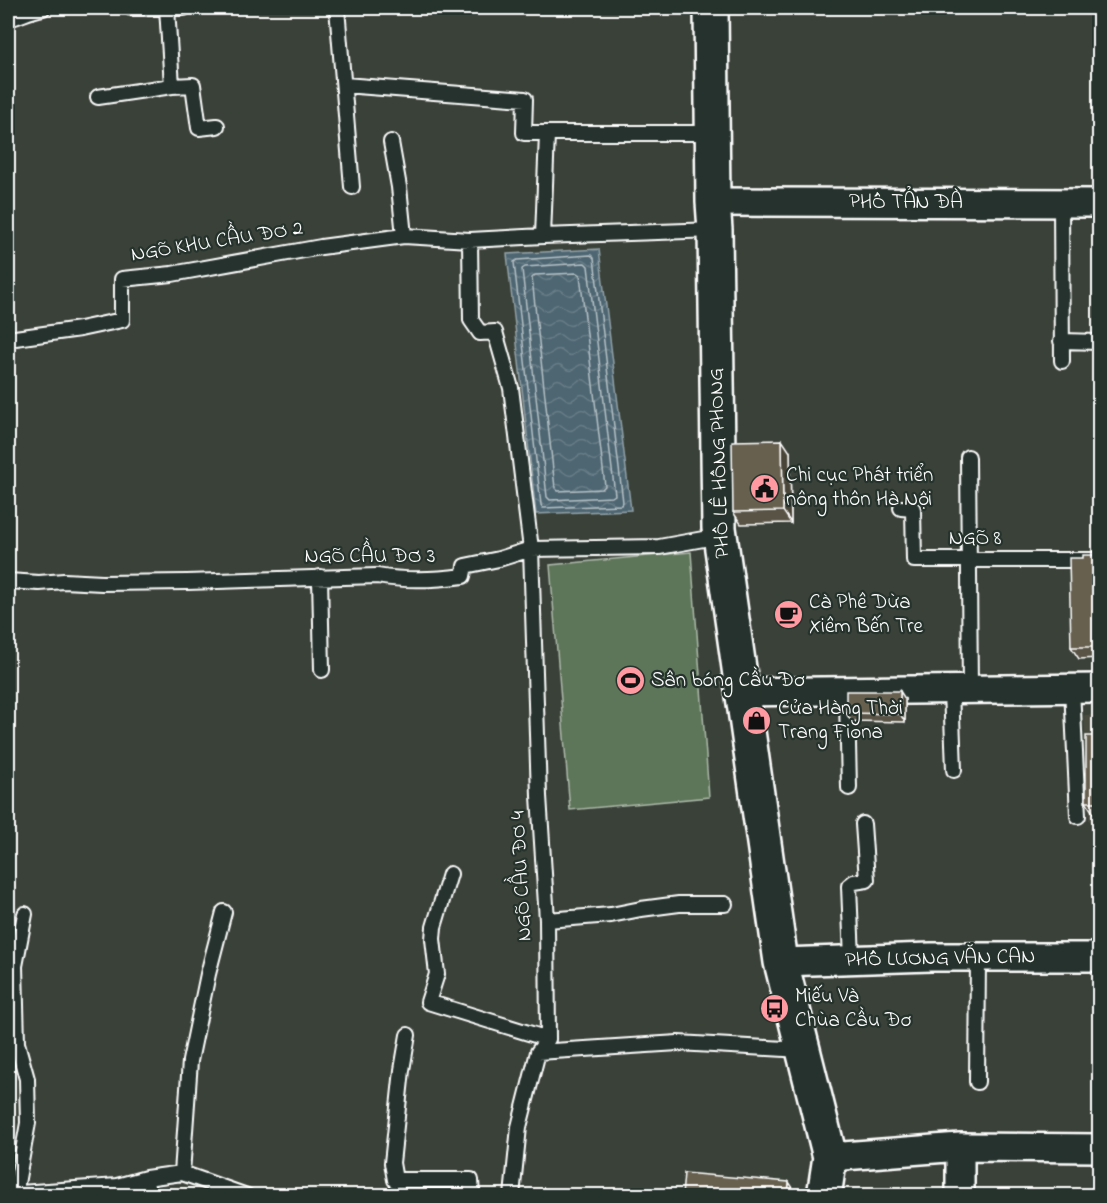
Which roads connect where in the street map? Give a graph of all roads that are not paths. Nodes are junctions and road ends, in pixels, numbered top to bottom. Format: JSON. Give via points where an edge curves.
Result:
{"nodes":[{"id":1,"x":43,"y":8,"type":"edge"},
{"id":2,"x":131,"y":8,"type":"edge"},
{"id":3,"x":167,"y":8,"type":"edge"},
{"id":4,"x":185,"y":8,"type":"edge"},
{"id":5,"x":338,"y":8,"type":"edge"},
{"id":6,"x":711,"y":8,"type":"edge"},
{"id":7,"x":8,"y":19,"type":"edge"},
{"id":8,"x":344,"y":85,"type":"junction"},
{"id":9,"x":172,"y":86,"type":"junction"},
{"id":10,"x":98,"y":97,"type":"dead end"},
{"id":11,"x":217,"y":126,"type":"dead end"},
{"id":12,"x":713,"y":133,"type":"junction"},
{"id":13,"x":547,"y":134,"type":"junction"},
{"id":14,"x":391,"y":142,"type":"dead end"},
{"id":15,"x":352,"y":187,"type":"dead end"},
{"id":16,"x":1061,"y":203,"type":"junction"},
{"id":17,"x":1100,"y":203,"type":"edge"},
{"id":18,"x":714,"y":216,"type":"junction"},
{"id":19,"x":404,"y":236,"type":"junction"},
{"id":20,"x":543,"y":236,"type":"junction"},
{"id":21,"x":470,"y":240,"type":"junction"},
{"id":22,"x":8,"y":339,"type":"edge"},
{"id":23,"x":1061,"y":341,"type":"junction"},
{"id":24,"x":1100,"y":342,"type":"edge"},
{"id":25,"x":1062,"y":361,"type":"dead end"},
{"id":26,"x":968,"y":457,"type":"dead end"},
{"id":27,"x":901,"y":508,"type":"dead end"},
{"id":28,"x":720,"y":536,"type":"junction"},
{"id":29,"x":531,"y":549,"type":"junction"},
{"id":30,"x":969,"y":560,"type":"junction"},
{"id":31,"x":1100,"y":560,"type":"edge"},
{"id":32,"x":320,"y":577,"type":"junction"},
{"id":33,"x":8,"y":581,"type":"edge"},
{"id":34,"x":322,"y":670,"type":"dead end"},
{"id":35,"x":1072,"y":688,"type":"junction"},
{"id":36,"x":1100,"y":688,"type":"edge"},
{"id":37,"x":960,"y":689,"type":"junction"},
{"id":38,"x":847,"y":691,"type":"junction"},
{"id":39,"x":742,"y":692,"type":"junction"},
{"id":40,"x":954,"y":770,"type":"dead end"},
{"id":41,"x":849,"y":788,"type":"dead end"},
{"id":42,"x":1078,"y":816,"type":"dead end"},
{"id":43,"x":863,"y":824,"type":"dead end"},
{"id":44,"x":450,"y":874,"type":"dead end"},
{"id":45,"x":725,"y":904,"type":"dead end"},
{"id":46,"x":224,"y":912,"type":"dead end"},
{"id":47,"x":25,"y":914,"type":"dead end"},
{"id":48,"x":547,"y":920,"type":"junction"},
{"id":49,"x":1100,"y":957,"type":"edge"},
{"id":50,"x":978,"y":958,"type":"junction"},
{"id":51,"x":852,"y":959,"type":"junction"},
{"id":52,"x":781,"y":962,"type":"junction"},
{"id":53,"x":408,"y":1035,"type":"dead end"},
{"id":54,"x":548,"y":1039,"type":"junction"},
{"id":55,"x":802,"y":1050,"type":"junction"},
{"id":56,"x":538,"y":1052,"type":"junction"},
{"id":57,"x":977,"y":1082,"type":"dead end"},
{"id":58,"x":960,"y":1147,"type":"junction"},
{"id":59,"x":1100,"y":1149,"type":"edge"},
{"id":60,"x":830,"y":1157,"type":"junction"},
{"id":61,"x":183,"y":1173,"type":"junction"},
{"id":62,"x":146,"y":1178,"type":"junction"},
{"id":63,"x":16,"y":1191,"type":"edge"},
{"id":64,"x":148,"y":1196,"type":"edge"},
{"id":65,"x":247,"y":1196,"type":"edge"},
{"id":66,"x":472,"y":1196,"type":"edge"},
{"id":67,"x":512,"y":1196,"type":"edge"},
{"id":68,"x":824,"y":1196,"type":"edge"},
{"id":69,"x":960,"y":1196,"type":"edge"}],
"edges":[{"from":1,"to":7,"type":"lane"},
{"from":2,"to":3,"type":"lane"},
{"from":3,"to":4,"type":"lane"},
{"from":3,"to":9,"type":"lane"},
{"from":5,"to":8,"type":"lane"},
{"from":6,"to":12,"type":"street","name":"PHỐ LÊ HỒNG PHONG"},
{"from":8,"to":13,"type":"lane","via":[[525,99],[524,134]]},
{"from":8,"to":15,"type":"lane"},
{"from":9,"to":10,"type":"lane"},
{"from":9,"to":11,"type":"lane","via":[[193,85],[199,128]]},
{"from":12,"to":13,"type":"lane"},
{"from":12,"to":18,"type":"street","name":"PHỐ LÊ HỒNG PHONG"},
{"from":13,"to":20,"type":"lane"},
{"from":14,"to":19,"type":"lane"},
{"from":16,"to":17,"type":"street","name":"PHỐ TẢN ĐÀ"},
{"from":16,"to":18,"type":"street","name":"PHỐ TẢN ĐÀ"},
{"from":16,"to":23,"type":"lane"},
{"from":18,"to":20,"type":"lane","name":"NGÕ KHU CẦU ĐƠ 2"},
{"from":18,"to":28,"type":"street","name":"PHỐ LÊ HỒNG PHONG"},
{"from":19,"to":21,"type":"lane","name":"NGÕ KHU CẦU ĐƠ 2"},
{"from":19,"to":22,"type":"lane","name":"NGÕ KHU CẦU ĐƠ 2","via":[[122,279],[122,320]]},
{"from":20,"to":21,"type":"lane","name":"NGÕ KHU CẦU ĐƠ 2"},
{"from":21,"to":29,"type":"lane","name":"NGÕ CẦU ĐƠ 4","via":[[471,320],[480,333],[495,332],[511,388]]},
{"from":23,"to":24,"type":"lane"},
{"from":23,"to":25,"type":"lane"},
{"from":26,"to":30,"type":"lane"},
{"from":27,"to":30,"type":"lane","name":"NGÕ 8","via":[[913,509],[914,560]]},
{"from":28,"to":29,"type":"lane","name":"NGÕ CẦU ĐƠ 3","via":[[659,547]]},
{"from":28,"to":39,"type":"street","name":"PHỐ LÊ HỒNG PHONG"},
{"from":29,"to":32,"type":"lane","name":"NGÕ CẦU ĐƠ 3","via":[[465,566],[463,576],[399,580],[377,576]]},
{"from":29,"to":48,"type":"lane","name":"NGÕ CẦU ĐƠ 4"},
{"from":30,"to":31,"type":"lane","name":"NGÕ 8"},
{"from":30,"to":37,"type":"lane"},
{"from":32,"to":33,"type":"lane","name":"NGÕ CẦU ĐƠ 3","via":[[102,583]]},
{"from":32,"to":34,"type":"lane"},
{"from":35,"to":36,"type":"street"},
{"from":35,"to":37,"type":"street"},
{"from":35,"to":42,"type":"lane"},
{"from":37,"to":38,"type":"street"},
{"from":37,"to":40,"type":"lane"},
{"from":38,"to":39,"type":"street"},
{"from":38,"to":41,"type":"lane"},
{"from":39,"to":52,"type":"street","name":"PHỐ LÊ HỒNG PHONG"},
{"from":43,"to":51,"type":"lane","via":[[867,880],[849,886]]},
{"from":44,"to":54,"type":"lane","via":[[434,927],[437,974],[428,1002]]},
{"from":45,"to":48,"type":"lane","via":[[679,904]]},
{"from":46,"to":61,"type":"lane","via":[[190,1061]]},
{"from":47,"to":63,"type":"lane","via":[[15,966],[17,1043],[27,1079],[28,1123]]},
{"from":48,"to":54,"type":"lane","name":"NGÕ CẦU ĐƠ 4"},
{"from":49,"to":50,"type":"street","name":"PHỐ LƯƠNG VĂN CAN"},
{"from":50,"to":51,"type":"street","name":"PHỐ LƯƠNG VĂN CAN"},
{"from":50,"to":57,"type":"lane"},
{"from":51,"to":52,"type":"street","name":"PHỐ LƯƠNG VĂN CAN"},
{"from":52,"to":55,"type":"street","name":"PHỐ LÊ HỒNG PHONG"},
{"from":53,"to":66,"type":"lane","via":[[394,1180],[471,1180]]},
{"from":54,"to":56,"type":"lane"},
{"from":55,"to":56,"type":"lane","via":[[678,1043]]},
{"from":55,"to":60,"type":"street","name":"PHỐ LÊ HỒNG PHONG"},
{"from":56,"to":67,"type":"lane","via":[[519,1127]]},
{"from":58,"to":59,"type":"street"},
{"from":58,"to":60,"type":"street"},
{"from":58,"to":69,"type":"street"},
{"from":60,"to":68,"type":"street","name":"PHỐ LÊ HỒNG PHONG"},
{"from":61,"to":62,"type":"lane"},
{"from":61,"to":65,"type":"lane"},
{"from":62,"to":63,"type":"lane","via":[[117,1186]]},
{"from":62,"to":64,"type":"lane"}]}
